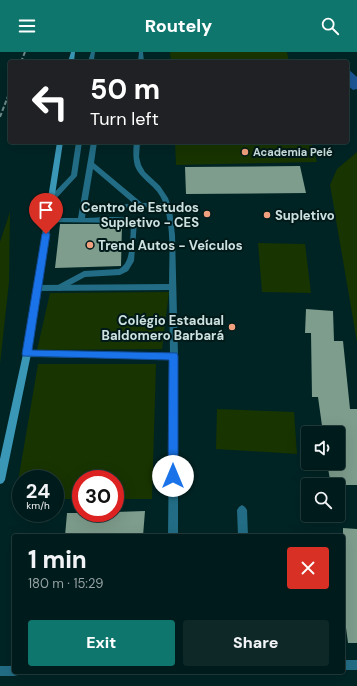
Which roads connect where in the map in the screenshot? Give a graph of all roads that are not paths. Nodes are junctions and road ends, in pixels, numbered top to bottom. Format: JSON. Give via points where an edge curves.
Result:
{"nodes":[{"id":1,"x":60,"y":144,"type":"edge"},
{"id":2,"x":79,"y":144,"type":"edge"},
{"id":3,"x":94,"y":144,"type":"edge"},
{"id":4,"x":137,"y":144,"type":"edge"},
{"id":5,"x":91,"y":164,"type":"junction"},
{"id":6,"x":51,"y":200,"type":"junction"},
{"id":7,"x":167,"y":205,"type":"junction"},
{"id":8,"x":140,"y":206,"type":"junction"},
{"id":9,"x":84,"y":207,"type":"junction"},
{"id":10,"x":48,"y":220,"type":"junction"},
{"id":11,"x":81,"y":220,"type":"junction"},
{"id":12,"x":173,"y":286,"type":"junction"},
{"id":13,"x":38,"y":288,"type":"junction"},
{"id":14,"x":59,"y":288,"type":"junction"},
{"id":15,"x":27,"y":354,"type":"junction"},
{"id":16,"x":174,"y":356,"type":"junction"},
{"id":17,"x":0,"y":480,"type":"edge"},
{"id":18,"x":242,"y":510,"type":"dead end"},
{"id":19,"x":173,"y":534,"type":"edge"},
{"id":20,"x":243,"y":534,"type":"edge"},
{"id":21,"x":357,"y":664,"type":"edge"},
{"id":22,"x":345,"y":665,"type":"edge"},
{"id":23,"x":12,"y":671,"type":"edge"},
{"id":24,"x":0,"y":672,"type":"edge"}],
"edges":[{"from":1,"to":6,"type":"main road"},
{"from":2,"to":6,"type":"street","via":[[74,176]]},
{"from":3,"to":5,"type":"street"},
{"from":4,"to":7,"type":"street","via":[[139,170],[158,187]]},
{"from":5,"to":8,"type":"street"},
{"from":5,"to":9,"type":"street"},
{"from":6,"to":10,"type":"main road"},
{"from":7,"to":8,"type":"street"},
{"from":7,"to":12,"type":"street","via":[[172,235]]},
{"from":8,"to":9,"type":"street"},
{"from":9,"to":11,"type":"street"},
{"from":10,"to":11,"type":"street"},
{"from":10,"to":13,"type":"main road"},
{"from":11,"to":14,"type":"street","via":[[133,221],[131,261],[122,271],[87,273]]},
{"from":12,"to":14,"type":"street"},
{"from":12,"to":16,"type":"street"},
{"from":13,"to":14,"type":"street"},
{"from":13,"to":15,"type":"main road"},
{"from":15,"to":16,"type":"street"},
{"from":15,"to":17,"type":"main road"},
{"from":16,"to":19,"type":"street"},
{"from":18,"to":20,"type":"street"},
{"from":21,"to":22,"type":"street"},
{"from":23,"to":24,"type":"street"}]}
